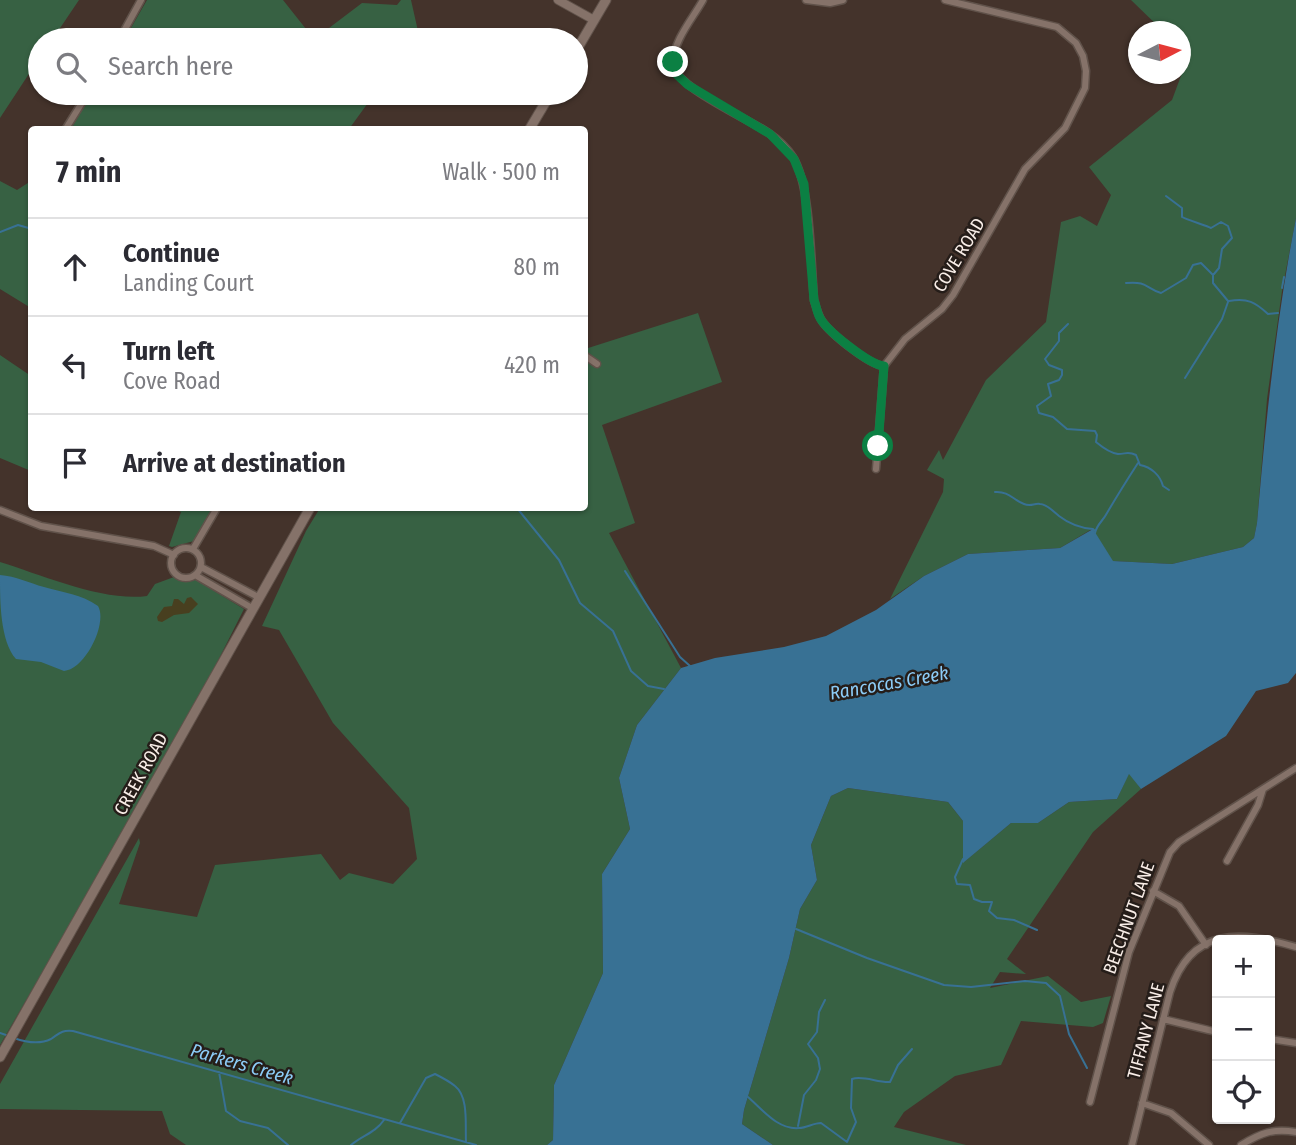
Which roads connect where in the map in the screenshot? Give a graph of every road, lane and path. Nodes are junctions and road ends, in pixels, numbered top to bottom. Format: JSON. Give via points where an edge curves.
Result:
{"nodes":[{"id":1,"x":141,"y":0,"type":"edge"},
{"id":2,"x":558,"y":0,"type":"edge"},
{"id":3,"x":606,"y":0,"type":"edge"},
{"id":4,"x":806,"y":0,"type":"edge"},
{"id":5,"x":843,"y":0,"type":"edge"},
{"id":6,"x":945,"y":0,"type":"edge"},
{"id":7,"x":700,"y":1,"type":"edge"},
{"id":8,"x":594,"y":20,"type":"junction"},
{"id":9,"x":126,"y":28,"type":"edge"},
{"id":10,"x":588,"y":30,"type":"edge"},
{"id":11,"x":81,"y":105,"type":"edge"},
{"id":12,"x":544,"y":105,"type":"edge"},
{"id":13,"x":67,"y":126,"type":"edge"},
{"id":14,"x":531,"y":126,"type":"edge"},
{"id":15,"x":588,"y":358,"type":"edge"},
{"id":16,"x":597,"y":364,"type":"dead end"},
{"id":17,"x":884,"y":366,"type":"junction"},
{"id":18,"x":876,"y":470,"type":"dead end"},
{"id":19,"x":0,"y":510,"type":"edge"},
{"id":20,"x":215,"y":511,"type":"edge"},
{"id":21,"x":308,"y":511,"type":"edge"},
{"id":22,"x":193,"y":549,"type":"junction"},
{"id":23,"x":174,"y":555,"type":"junction"},
{"id":24,"x":201,"y":566,"type":"junction"},
{"id":25,"x":195,"y":575,"type":"junction"},
{"id":26,"x":258,"y":597,"type":"junction"},
{"id":27,"x":252,"y":608,"type":"junction"},
{"id":28,"x":1296,"y":768,"type":"edge"},
{"id":29,"x":1263,"y":789,"type":"junction"},
{"id":30,"x":1227,"y":861,"type":"dead end"},
{"id":31,"x":1153,"y":891,"type":"junction"},
{"id":32,"x":1206,"y":945,"type":"junction"},
{"id":33,"x":1296,"y":947,"type":"edge"},
{"id":34,"x":1163,"y":1019,"type":"junction"},
{"id":35,"x":1212,"y":1031,"type":"edge"},
{"id":36,"x":1275,"y":1040,"type":"edge"},
{"id":37,"x":1296,"y":1043,"type":"edge"},
{"id":38,"x":0,"y":1057,"type":"edge"},
{"id":39,"x":1090,"y":1102,"type":"dead end"},
{"id":40,"x":1142,"y":1103,"type":"junction"},
{"id":41,"x":1296,"y":1132,"type":"edge"},
{"id":42,"x":1132,"y":1145,"type":"edge"},
{"id":43,"x":1209,"y":1145,"type":"edge"},
{"id":44,"x":1241,"y":1145,"type":"edge"}],
"edges":[{"from":1,"to":9,"type":"street"},
{"from":2,"to":8,"type":"street"},
{"from":3,"to":8,"type":"main road"},
{"from":4,"to":5,"type":"street"},
{"from":6,"to":17,"type":"street","name":"COVE ROAD","via":[[1057,27],[1083,56],[1084,88],[1065,128],[1025,170],[953,295]]},
{"from":7,"to":17,"type":"street","via":[[676,46],[675,73],[770,134],[794,159],[804,184],[819,316],[857,351]]},
{"from":8,"to":10,"type":"main road"},
{"from":11,"to":13,"type":"street"},
{"from":12,"to":14,"type":"main road"},
{"from":15,"to":16,"type":"street"},
{"from":17,"to":18,"type":"street"},
{"from":19,"to":23,"type":"street","via":[[41,526],[154,546]]},
{"from":20,"to":22,"type":"street"},
{"from":21,"to":26,"type":"main road","name":"CREEK ROAD"},
{"from":22,"to":23,"type":"street","via":[[183,548]]},
{"from":22,"to":24,"type":"street"},
{"from":23,"to":25,"type":"street","via":[[172,565],[177,574]]},
{"from":24,"to":25,"type":"street"},
{"from":24,"to":26,"type":"street"},
{"from":25,"to":27,"type":"street"},
{"from":26,"to":27,"type":"main road","name":"CREEK ROAD"},
{"from":27,"to":38,"type":"main road","name":"CREEK ROAD"},
{"from":28,"to":29,"type":"street","name":"BEECHNUT LANE"},
{"from":29,"to":30,"type":"street"},
{"from":29,"to":31,"type":"street","name":"BEECHNUT LANE","via":[[1176,844]]},
{"from":31,"to":32,"type":"street","via":[[1183,910]]},
{"from":31,"to":39,"type":"street","name":"BEECHNUT LANE","via":[[1120,981]]},
{"from":32,"to":33,"type":"street","name":"TIFFANY LANE","via":[[1245,935]]},
{"from":32,"to":34,"type":"street","name":"TIFFANY LANE","via":[[1179,970]]},
{"from":34,"to":35,"type":"street"},
{"from":34,"to":40,"type":"street","name":"TIFFANY LANE"},
{"from":36,"to":37,"type":"street"},
{"from":40,"to":42,"type":"street","name":"TIFFANY LANE"},
{"from":40,"to":43,"type":"street","via":[[1171,1113]]},
{"from":41,"to":44,"type":"street","via":[[1271,1130]]}]}
